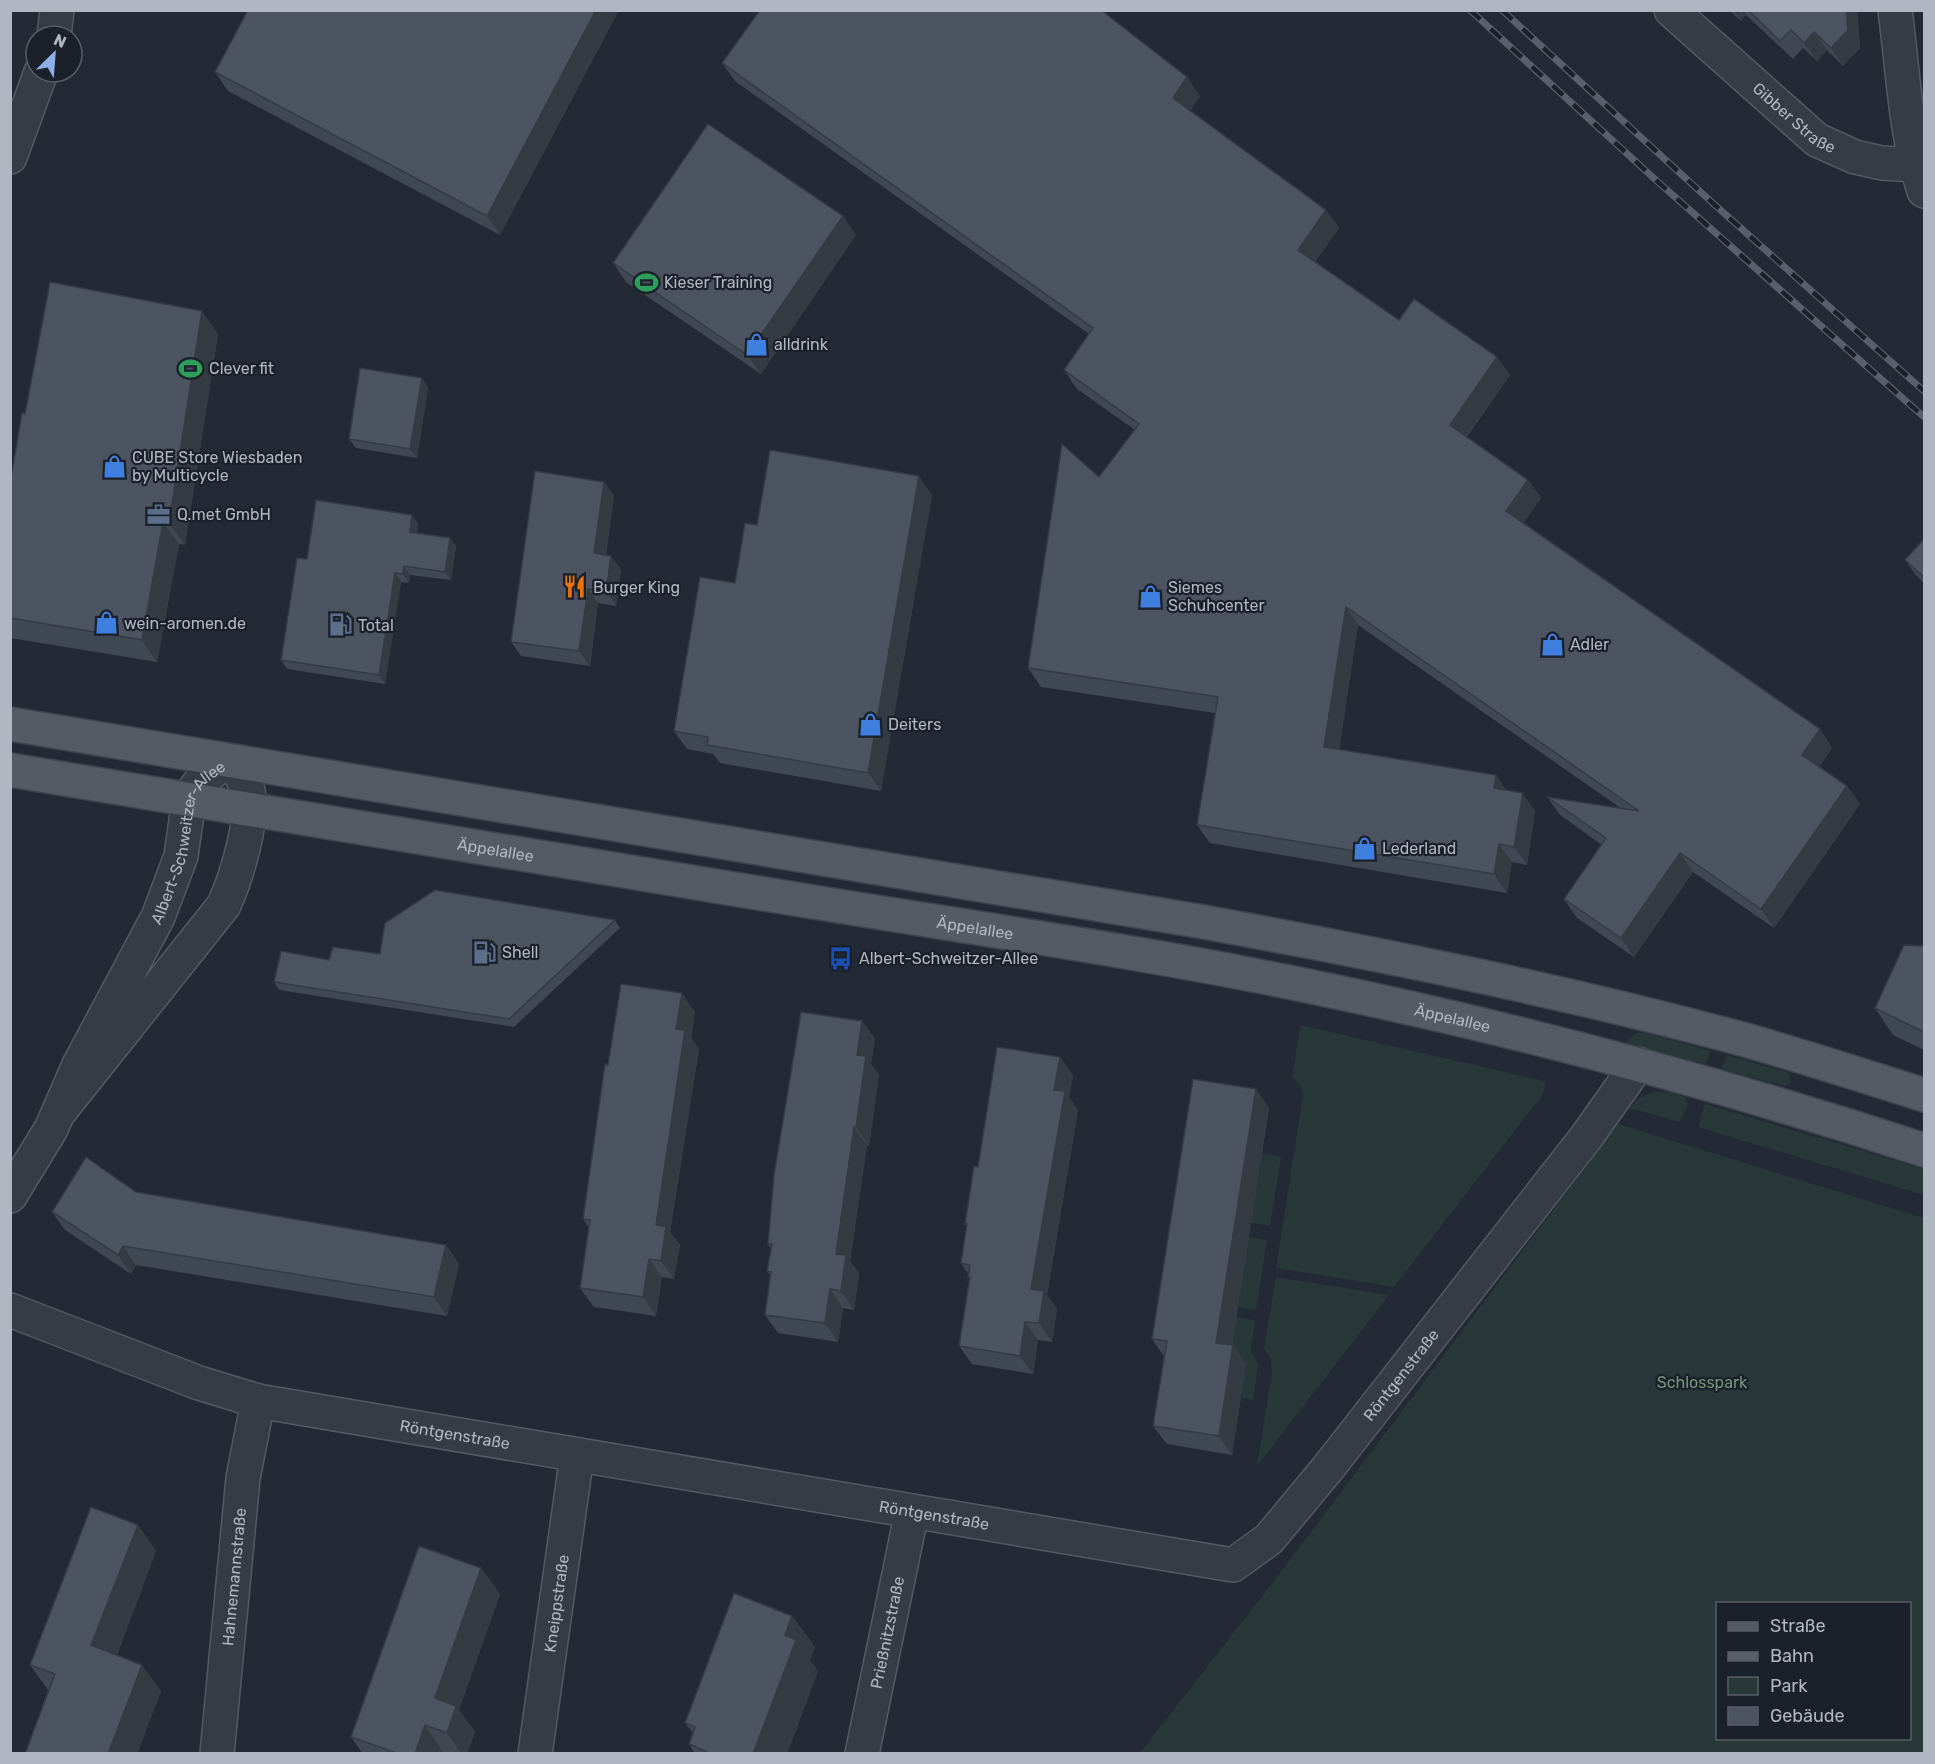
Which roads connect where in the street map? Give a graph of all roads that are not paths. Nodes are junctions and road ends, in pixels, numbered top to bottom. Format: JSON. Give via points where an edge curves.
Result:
{"nodes":[{"id":1,"x":1671,"y":10,"type":"edge"},
{"id":2,"x":1895,"y":10,"type":"edge"},
{"id":3,"x":37,"y":84,"type":"edge"},
{"id":4,"x":10,"y":157,"type":"edge"},
{"id":5,"x":1920,"y":178,"type":"edge"},
{"id":6,"x":10,"y":724,"type":"edge"},
{"id":7,"x":229,"y":760,"type":"junction"},
{"id":8,"x":10,"y":770,"type":"edge"},
{"id":9,"x":189,"y":799,"type":"junction"},
{"id":10,"x":249,"y":809,"type":"junction"},
{"id":11,"x":1638,"y":1064,"type":"junction"},
{"id":12,"x":1924,"y":1095,"type":"edge"},
{"id":13,"x":60,"y":1111,"type":"junction"},
{"id":14,"x":1924,"y":1150,"type":"edge"},
{"id":15,"x":10,"y":1196,"type":"edge"},
{"id":16,"x":10,"y":1310,"type":"edge"},
{"id":17,"x":258,"y":1401,"type":"junction"},
{"id":18,"x":577,"y":1455,"type":"junction"},
{"id":19,"x":912,"y":1511,"type":"junction"},
{"id":20,"x":217,"y":1754,"type":"edge"},
{"id":21,"x":535,"y":1754,"type":"edge"},
{"id":22,"x":862,"y":1754,"type":"edge"}],
"edges":[{"from":1,"to":5,"type":"street","name":"Gibber Straße","via":[[1816,140]]},
{"from":2,"to":5,"type":"street"},
{"from":3,"to":4,"type":"street"},
{"from":6,"to":7,"type":"main road"},
{"from":7,"to":9,"type":"street","name":"Albert-Schweitzer-Allee","via":[[202,779]]},
{"from":7,"to":10,"type":"street","name":"Albert-Schweitzer-Allee","via":[[247,786]]},
{"from":7,"to":12,"type":"main road","via":[[1370,952],[1735,1037]]},
{"from":8,"to":9,"type":"main road","name":"Äppelallee"},
{"from":9,"to":10,"type":"main road","name":"Äppelallee"},
{"from":9,"to":13,"type":"street","name":"Albert-Schweitzer-Allee","via":[[181,856],[168,896]]},
{"from":10,"to":11,"type":"main road","name":"Äppelallee","via":[[1226,970],[1406,1007]]},
{"from":10,"to":13,"type":"street","name":"Albert-Schweitzer-Allee","via":[[240,865],[224,905]]},
{"from":11,"to":14,"type":"main road","name":"Äppelallee"},
{"from":11,"to":19,"type":"street","name":"Röntgenstraße","via":[[1587,1136],[1328,1468],[1269,1539],[1233,1565]]},
{"from":13,"to":15,"type":"street","name":"Albert-Schweitzer-Allee"},
{"from":16,"to":17,"type":"street","name":"Röntgenstraße","via":[[199,1383]]},
{"from":17,"to":18,"type":"street","name":"Röntgenstraße"},
{"from":17,"to":20,"type":"street","name":"Hahnemannstraße","via":[[243,1478]]},
{"from":18,"to":19,"type":"street","name":"Röntgenstraße"},
{"from":18,"to":21,"type":"street","name":"Kneippstraße"},
{"from":19,"to":22,"type":"street","name":"Prießnitzstraße"}]}
